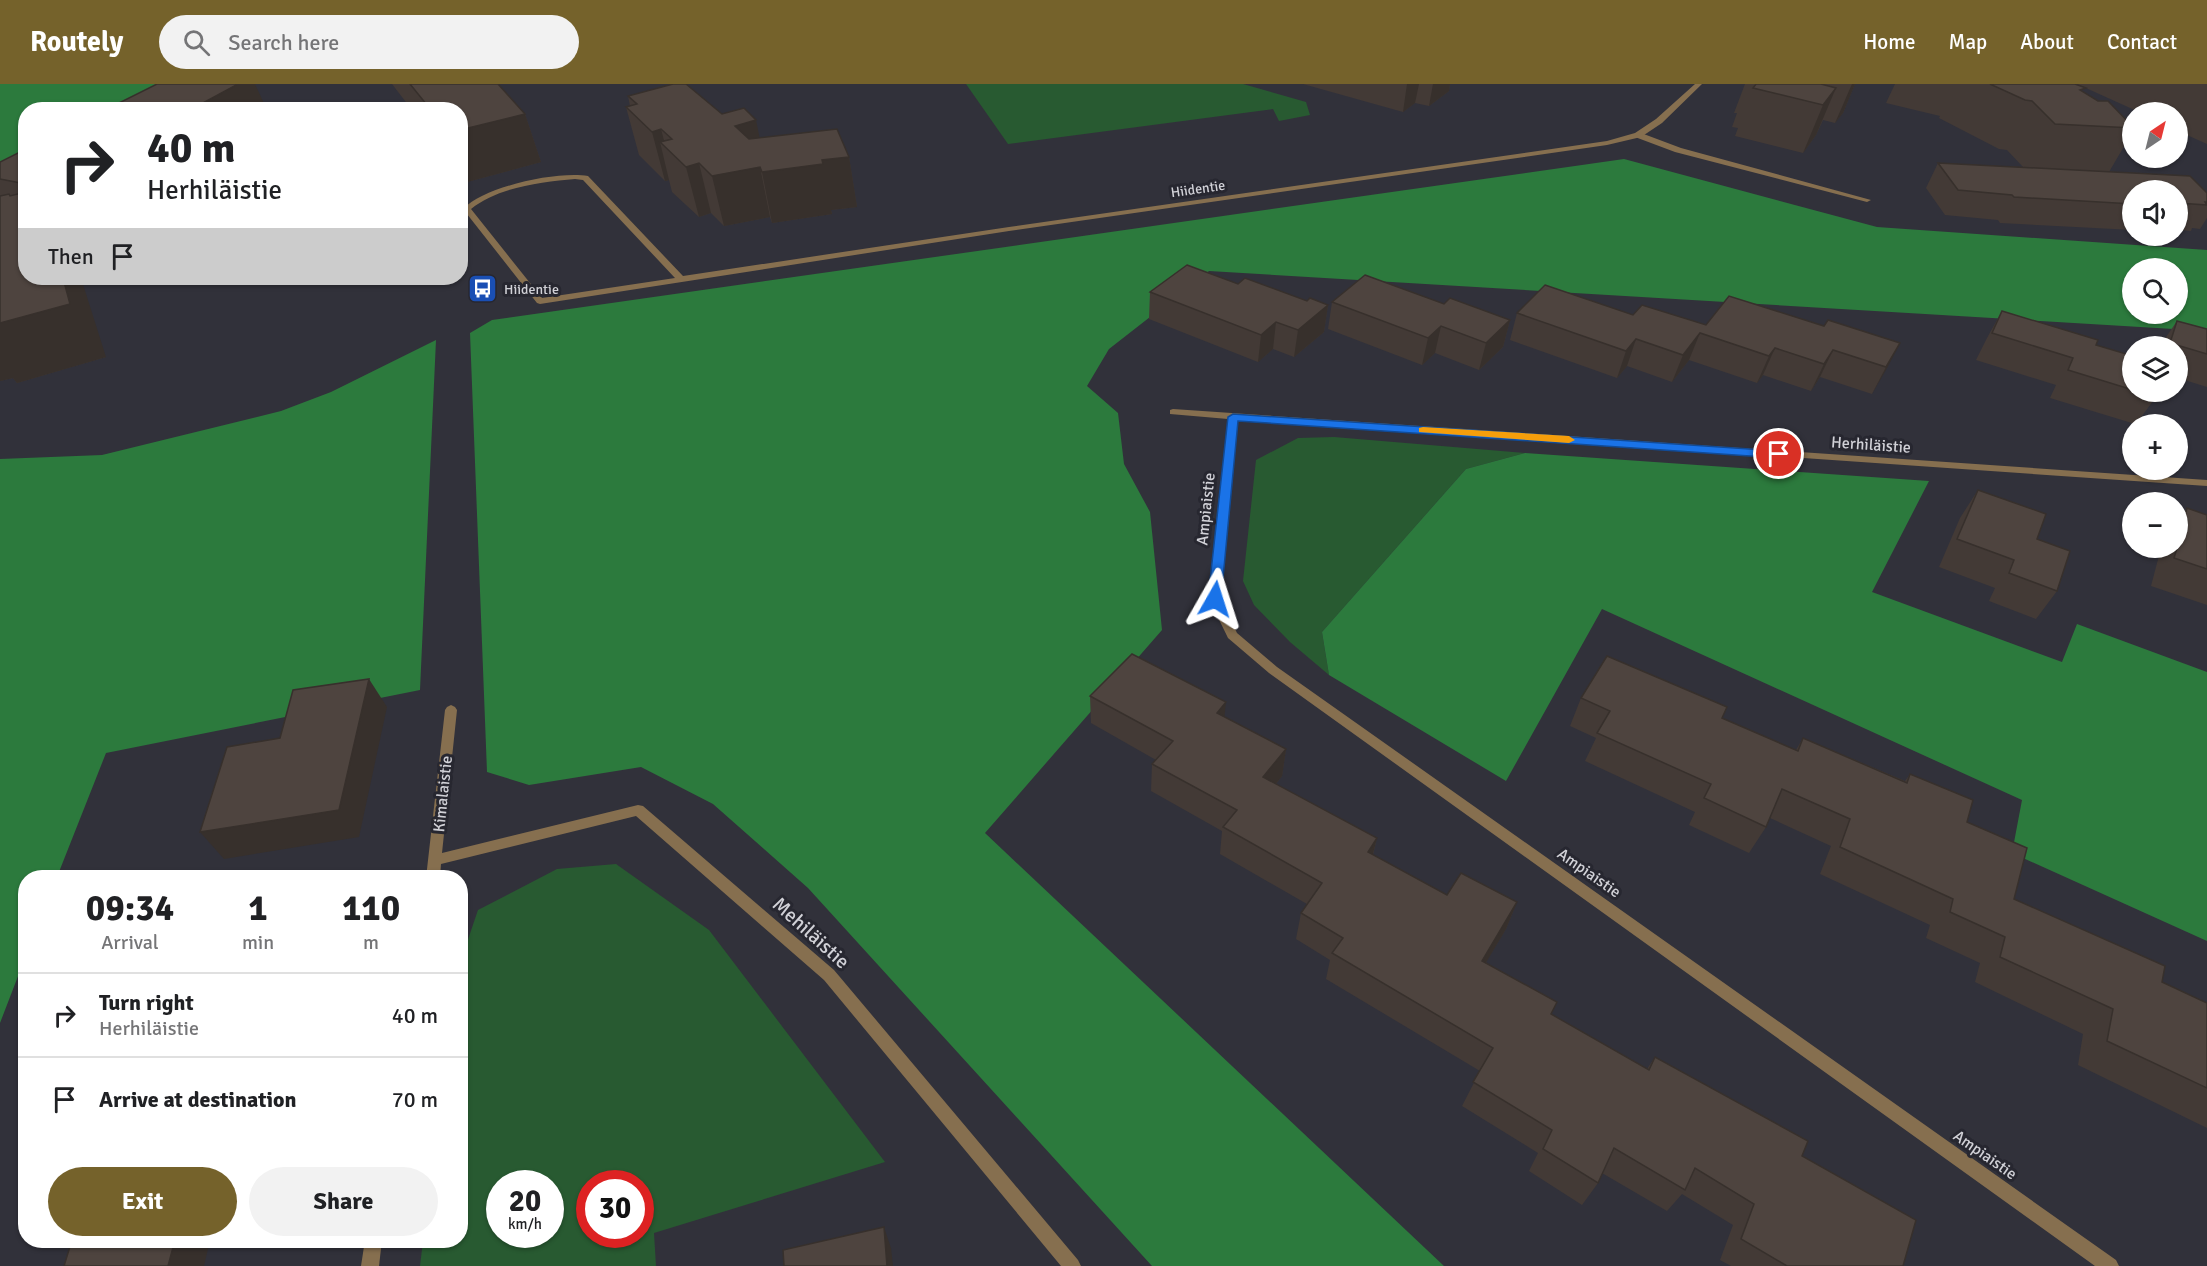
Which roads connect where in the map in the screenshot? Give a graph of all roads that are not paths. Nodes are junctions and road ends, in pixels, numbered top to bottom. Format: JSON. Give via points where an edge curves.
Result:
{"nodes":[{"id":1,"x":1700,"y":84,"type":"edge"},
{"id":2,"x":1638,"y":135,"type":"junction"},
{"id":3,"x":1868,"y":200,"type":"dead end"},
{"id":4,"x":468,"y":208,"type":"edge"},
{"id":5,"x":468,"y":210,"type":"edge"},
{"id":6,"x":681,"y":279,"type":"junction"},
{"id":7,"x":1173,"y":412,"type":"dead end"},
{"id":8,"x":1233,"y":417,"type":"junction"},
{"id":9,"x":2207,"y":483,"type":"edge"},
{"id":10,"x":452,"y":710,"type":"dead end"},
{"id":11,"x":436,"y":860,"type":"junction"},
{"id":12,"x":434,"y":870,"type":"edge"},
{"id":13,"x":372,"y":1248,"type":"edge"},
{"id":14,"x":369,"y":1266,"type":"edge"},
{"id":15,"x":1072,"y":1266,"type":"edge"},
{"id":16,"x":2110,"y":1266,"type":"edge"}],
"edges":[{"from":1,"to":2,"type":"street","name":"Hiidentie"},
{"from":2,"to":3,"type":"street","via":[[1678,150]]},
{"from":2,"to":6,"type":"street","name":"Hiidentie","via":[[1607,143]]},
{"from":4,"to":6,"type":"street","name":"Hiidentie","via":[[482,197],[557,178],[585,178]]},
{"from":5,"to":6,"type":"street","name":"Hiidentie","via":[[540,301]]},
{"from":7,"to":8,"type":"street","name":"Herhiläistie"},
{"from":8,"to":9,"type":"street","name":"Herhiläistie"},
{"from":8,"to":16,"type":"street","name":"Ampiaistie","via":[[1215,599],[1232,634],[1273,670]]},
{"from":10,"to":11,"type":"street","name":"Kimalaistie"},
{"from":11,"to":12,"type":"street","name":"Kimalaistie"},
{"from":11,"to":15,"type":"street","name":"Mehiläistie","via":[[638,810],[829,975]]},
{"from":13,"to":14,"type":"street"}]}
